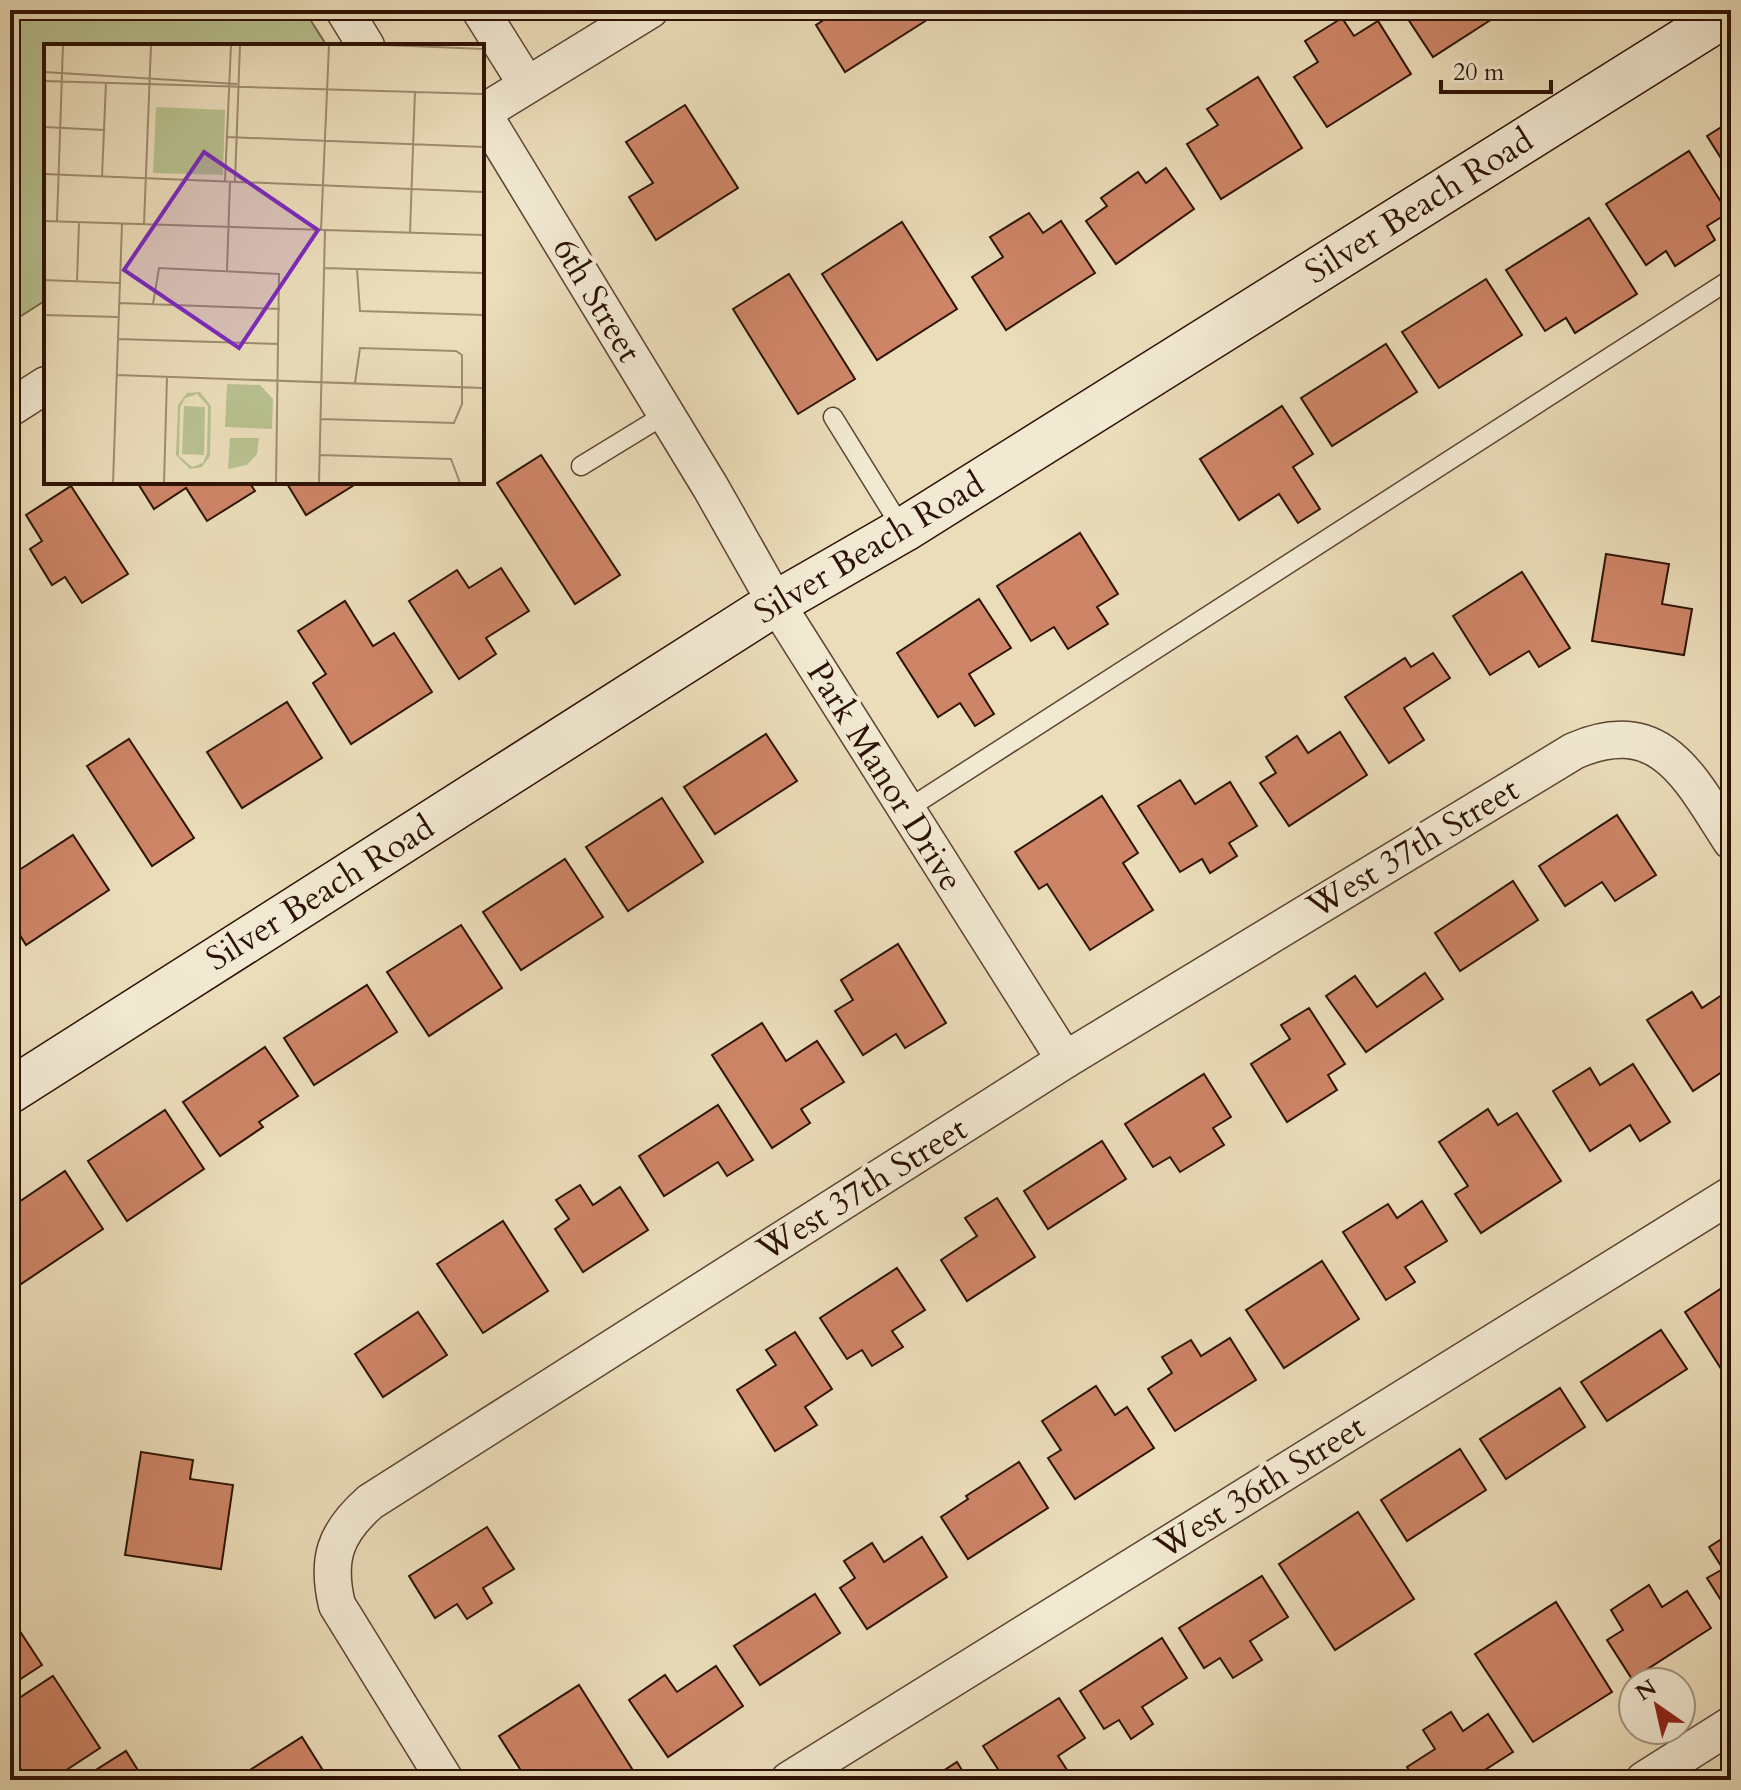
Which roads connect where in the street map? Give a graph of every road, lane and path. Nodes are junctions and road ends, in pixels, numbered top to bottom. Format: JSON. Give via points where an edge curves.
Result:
{"nodes":[{"id":1,"x":344,"y":10,"type":"edge"},
{"id":2,"x":480,"y":10,"type":"edge"},
{"id":3,"x":650,"y":10,"type":"edge"},
{"id":4,"x":1731,"y":11,"type":"edge"},
{"id":5,"x":365,"y":44,"type":"edge"},
{"id":6,"x":527,"y":85,"type":"junction"},
{"id":7,"x":484,"y":111,"type":"edge"},
{"id":8,"x":484,"y":115,"type":"edge"},
{"id":9,"x":1731,"y":279,"type":"edge"},
{"id":10,"x":44,"y":386,"type":"edge"},
{"id":11,"x":10,"y":408,"type":"edge"},
{"id":12,"x":666,"y":414,"type":"junction"},
{"id":13,"x":833,"y":417,"type":"dead end"},
{"id":14,"x":581,"y":466,"type":"dead end"},
{"id":15,"x":711,"y":488,"type":"joint"},
{"id":16,"x":903,"y":530,"type":"junction"},
{"id":17,"x":776,"y":603,"type":"junction"},
{"id":18,"x":906,"y":810,"type":"junction"},
{"id":19,"x":1731,"y":841,"type":"edge"},
{"id":20,"x":1065,"y":1060,"type":"junction"},
{"id":21,"x":10,"y":1091,"type":"edge"},
{"id":22,"x":1731,"y":1195,"type":"edge"},
{"id":23,"x":1731,"y":1725,"type":"edge"},
{"id":24,"x":445,"y":1780,"type":"edge"},
{"id":25,"x":789,"y":1780,"type":"edge"},
{"id":26,"x":1644,"y":1780,"type":"edge"}],
"edges":[{"from":1,"to":5,"type":"street"},
{"from":2,"to":6,"type":"street"},
{"from":3,"to":6,"type":"street"},
{"from":4,"to":16,"type":"street","name":"Silver Beach Road"},
{"from":6,"to":7,"type":"street"},
{"from":8,"to":12,"type":"street","name":"6th Street"},
{"from":9,"to":18,"type":"lane"},
{"from":10,"to":11,"type":"street"},
{"from":12,"to":14,"type":"lane"},
{"from":12,"to":15,"type":"street","name":"6th Street"},
{"from":13,"to":16,"type":"lane"},
{"from":15,"to":17,"type":"street","name":"Park Manor Drive"},
{"from":16,"to":17,"type":"street","name":"Silver Beach Road"},
{"from":17,"to":18,"type":"street","name":"Park Manor Drive"},
{"from":17,"to":21,"type":"street","name":"Silver Beach Road"},
{"from":18,"to":20,"type":"street","name":"Park Manor Drive"},
{"from":19,"to":20,"type":"street","name":"West 37th Street","via":[[1686,771],[1666,752],[1642,741],[1599,740]]},
{"from":20,"to":24,"type":"street","name":"West 37th Street","via":[[370,1502],[350,1520],[333,1553],[330,1579],[337,1605]]},
{"from":22,"to":25,"type":"street","name":"West 36th Street"},
{"from":23,"to":26,"type":"street"}]}
